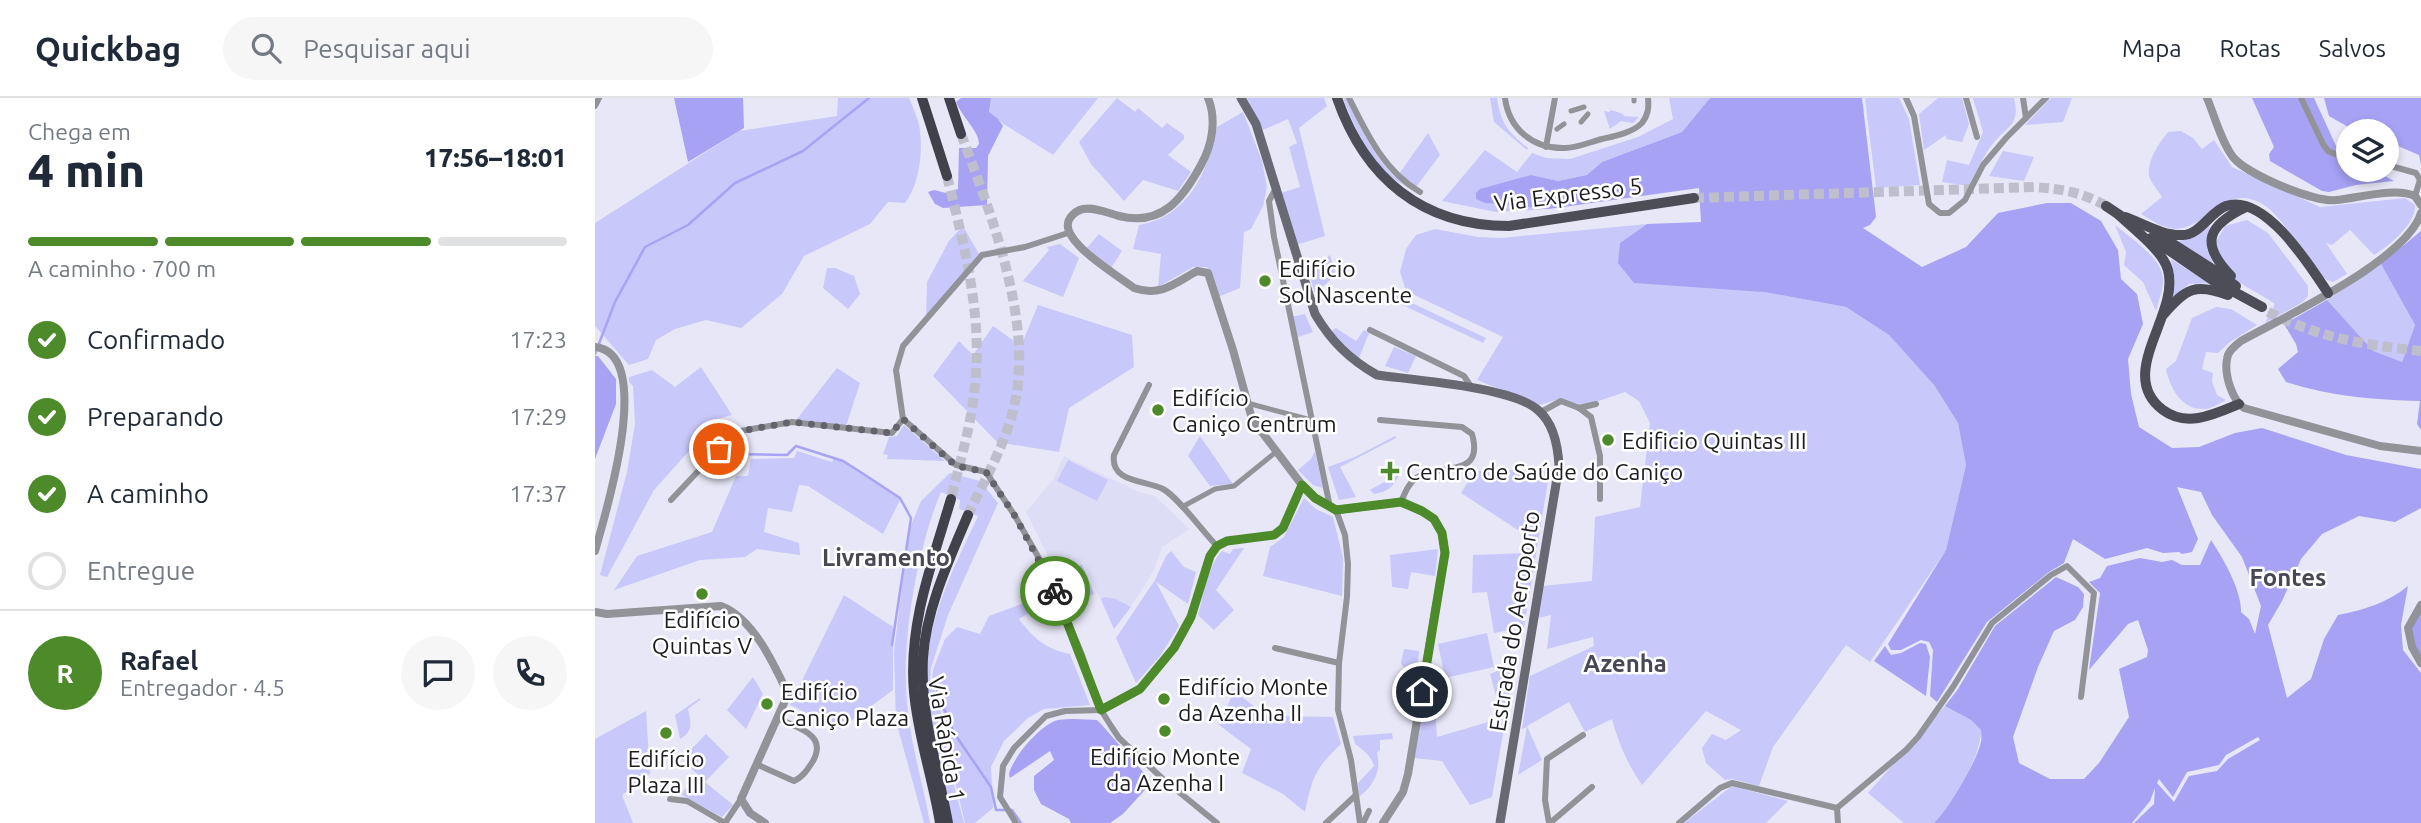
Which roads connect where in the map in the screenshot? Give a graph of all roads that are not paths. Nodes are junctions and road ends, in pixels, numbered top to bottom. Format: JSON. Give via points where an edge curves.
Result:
{"nodes":[{"id":1,"x":599,"y":98,"type":"edge"},
{"id":2,"x":922,"y":98,"type":"edge"},
{"id":3,"x":949,"y":98,"type":"edge"},
{"id":4,"x":1208,"y":98,"type":"edge"},
{"id":5,"x":1241,"y":98,"type":"edge"},
{"id":6,"x":1337,"y":98,"type":"edge"},
{"id":7,"x":1349,"y":98,"type":"edge"},
{"id":8,"x":1505,"y":98,"type":"edge"},
{"id":9,"x":1555,"y":98,"type":"edge"},
{"id":10,"x":1648,"y":98,"type":"edge"},
{"id":11,"x":1906,"y":98,"type":"edge"},
{"id":12,"x":1966,"y":98,"type":"edge"},
{"id":13,"x":2023,"y":98,"type":"edge"},
{"id":14,"x":2046,"y":98,"type":"edge"},
{"id":15,"x":2207,"y":98,"type":"edge"},
{"id":16,"x":2301,"y":98,"type":"edge"},
{"id":17,"x":595,"y":106,"type":"edge"},
{"id":18,"x":1584,"y":107,"type":"dead end"},
{"id":19,"x":1571,"y":111,"type":"dead end"},
{"id":20,"x":1588,"y":114,"type":"dead end"},
{"id":21,"x":2026,"y":118,"type":"junction"},
{"id":22,"x":1581,"y":122,"type":"dead end"},
{"id":23,"x":1564,"y":124,"type":"dead end"},
{"id":24,"x":1557,"y":128,"type":"dead end"},
{"id":25,"x":961,"y":134,"type":"tunnel mouth"},
{"id":26,"x":1977,"y":137,"type":"dead end"},
{"id":27,"x":1546,"y":147,"type":"junction"},
{"id":28,"x":2336,"y":154,"type":"edge"},
{"id":29,"x":2399,"y":168,"type":"edge"},
{"id":30,"x":947,"y":176,"type":"tunnel mouth"},
{"id":31,"x":1276,"y":187,"type":"junction"},
{"id":32,"x":1420,"y":192,"type":"dead end"},
{"id":33,"x":2416,"y":196,"type":"junction"},
{"id":34,"x":1694,"y":198,"type":"tunnel mouth"},
{"id":35,"x":2421,"y":205,"type":"edge"},
{"id":36,"x":2106,"y":206,"type":"tunnel mouth"},
{"id":37,"x":2247,"y":206,"type":"junction"},
{"id":38,"x":2421,"y":213,"type":"edge"},
{"id":39,"x":2119,"y":215,"type":"junction"},
{"id":40,"x":1068,"y":233,"type":"junction"},
{"id":41,"x":2328,"y":293,"type":"junction"},
{"id":42,"x":2265,"y":309,"type":"junction"},
{"id":43,"x":2162,"y":316,"type":"junction"},
{"id":44,"x":1370,"y":330,"type":"dead end"},
{"id":45,"x":595,"y":347,"type":"edge"},
{"id":46,"x":1149,"y":385,"type":"dead end"},
{"id":47,"x":1472,"y":388,"type":"junction"},
{"id":48,"x":1247,"y":403,"type":"junction"},
{"id":49,"x":1596,"y":404,"type":"dead end"},
{"id":50,"x":2239,"y":404,"type":"junction"},
{"id":51,"x":1579,"y":408,"type":"junction"},
{"id":52,"x":1541,"y":412,"type":"junction"},
{"id":53,"x":903,"y":419,"type":"junction"},
{"id":54,"x":1380,"y":420,"type":"dead end"},
{"id":55,"x":1311,"y":421,"type":"junction"},
{"id":56,"x":2421,"y":451,"type":"edge"},
{"id":57,"x":1276,"y":452,"type":"junction"},
{"id":58,"x":1302,"y":485,"type":"junction"},
{"id":59,"x":951,"y":499,"type":"tunnel mouth"},
{"id":60,"x":1600,"y":499,"type":"dead end"},
{"id":61,"x":671,"y":500,"type":"dead end"},
{"id":62,"x":1401,"y":502,"type":"junction"},
{"id":63,"x":1182,"y":507,"type":"junction"},
{"id":64,"x":1333,"y":509,"type":"junction"},
{"id":65,"x":968,"y":515,"type":"tunnel mouth"},
{"id":66,"x":1217,"y":546,"type":"junction"},
{"id":67,"x":595,"y":551,"type":"edge"},
{"id":68,"x":2421,"y":605,"type":"edge"},
{"id":69,"x":595,"y":612,"type":"edge"},
{"id":70,"x":1275,"y":648,"type":"dead end"},
{"id":71,"x":1339,"y":663,"type":"junction"},
{"id":72,"x":2421,"y":663,"type":"edge"},
{"id":73,"x":2081,"y":697,"type":"dead end"},
{"id":74,"x":1101,"y":710,"type":"junction"},
{"id":75,"x":777,"y":718,"type":"junction"},
{"id":76,"x":1583,"y":735,"type":"dead end"},
{"id":77,"x":757,"y":764,"type":"junction"},
{"id":78,"x":1593,"y":787,"type":"dead end"},
{"id":79,"x":1355,"y":796,"type":"junction"},
{"id":80,"x":670,"y":799,"type":"dead end"},
{"id":81,"x":741,"y":799,"type":"junction"},
{"id":82,"x":1837,"y":808,"type":"junction"},
{"id":83,"x":1369,"y":811,"type":"dead end"},
{"id":84,"x":725,"y":823,"type":"edge"},
{"id":85,"x":765,"y":823,"type":"edge"},
{"id":86,"x":940,"y":823,"type":"edge"},
{"id":87,"x":949,"y":823,"type":"edge"},
{"id":88,"x":1016,"y":823,"type":"edge"},
{"id":89,"x":1217,"y":823,"type":"edge"},
{"id":90,"x":1326,"y":823,"type":"edge"},
{"id":91,"x":1361,"y":823,"type":"edge"},
{"id":92,"x":1383,"y":823,"type":"edge"},
{"id":93,"x":1500,"y":823,"type":"edge"},
{"id":94,"x":1550,"y":823,"type":"edge"},
{"id":95,"x":1679,"y":823,"type":"edge"},
{"id":96,"x":1837,"y":823,"type":"edge"}],
"edges":[{"from":1,"to":17,"type":"street"},
{"from":2,"to":30,"type":"highway"},
{"from":3,"to":25,"type":"highway"},
{"from":4,"to":40,"type":"street","via":[[1212,110],[1209,150],[1185,192],[1169,209],[1147,218],[1081,209],[1067,223]]},
{"from":5,"to":31,"type":"main road","via":[[1256,124]]},
{"from":6,"to":34,"type":"main road","name":"Via Expresso 5","via":[[1360,146],[1382,175],[1417,204],[1448,218],[1482,225],[1522,225]]},
{"from":7,"to":32,"type":"street","via":[[1386,165]]},
{"from":8,"to":27,"type":"street","via":[[1517,129]]},
{"from":9,"to":27,"type":"street"},
{"from":10,"to":27,"type":"street","via":[[1647,116],[1631,130],[1567,148]]},
{"from":11,"to":21,"type":"street","via":[[1929,204],[1940,213],[1949,213],[1965,200],[1983,165]]},
{"from":12,"to":26,"type":"street"},
{"from":13,"to":21,"type":"street"},
{"from":14,"to":21,"type":"street"},
{"from":15,"to":33,"type":"street","via":[[2232,156],[2266,178],[2325,201],[2400,192]]},
{"from":16,"to":28,"type":"street","via":[[2323,145]]},
{"from":18,"to":19,"type":"street"},
{"from":20,"to":22,"type":"street"},
{"from":23,"to":24,"type":"street"},
{"from":29,"to":33,"type":"street","via":[[2416,173],[2420,180]]},
{"from":31,"to":47,"type":"main road","via":[[1315,314],[1340,349],[1377,375]]},
{"from":31,"to":55,"type":"street","via":[[1269,201],[1271,215]]},
{"from":33,"to":35,"type":"street"},
{"from":36,"to":39,"type":"main road"},
{"from":37,"to":39,"type":"main road","via":[[2226,206],[2189,234],[2179,236]]},
{"from":37,"to":41,"type":"main road","via":[[2274,223]]},
{"from":37,"to":42,"type":"main road","via":[[2218,224],[2212,247],[2218,262]]},
{"from":38,"to":41,"type":"street","via":[[2410,233],[2371,268]]},
{"from":39,"to":42,"type":"main road","via":[[2214,281]]},
{"from":39,"to":43,"type":"main road","via":[[2168,267],[2170,286]]},
{"from":40,"to":48,"type":"street","via":[[1133,288],[1154,293],[1197,271],[1208,273]]},
{"from":40,"to":53,"type":"street","via":[[982,255],[903,346],[896,370]]},
{"from":41,"to":50,"type":"street","via":[[2231,350],[2227,371]]},
{"from":42,"to":43,"type":"main road","via":[[2203,288],[2185,293]]},
{"from":43,"to":50,"type":"main road","via":[[2145,368],[2154,401],[2163,411],[2182,419],[2202,418]]},
{"from":44,"to":47,"type":"street","via":[[1464,376]]},
{"from":45,"to":67,"type":"street","via":[[616,357],[622,372],[624,426]]},
{"from":46,"to":63,"type":"street","via":[[1112,462],[1126,479],[1167,490]]},
{"from":47,"to":52,"type":"main road","via":[[1510,395]]},
{"from":48,"to":55,"type":"street"},
{"from":48,"to":57,"type":"street","via":[[1252,419]]},
{"from":49,"to":51,"type":"street"},
{"from":50,"to":56,"type":"street","via":[[2380,446]]},
{"from":51,"to":52,"type":"street","via":[[1561,401]]},
{"from":51,"to":60,"type":"street","via":[[1590,415],[1594,430],[1600,456]]},
{"from":52,"to":93,"type":"main road","name":"Estrada do Aeroporto","via":[[1552,429],[1559,466]]},
{"from":53,"to":61,"type":"street","via":[[892,433],[792,422],[735,432]]},
{"from":53,"to":74,"type":"street","via":[[956,466],[986,472],[1049,576]]},
{"from":54,"to":62,"type":"street","via":[[1462,427],[1472,434],[1476,446],[1463,466],[1417,477]]},
{"from":55,"to":64,"type":"street"},
{"from":57,"to":58,"type":"street"},
{"from":57,"to":63,"type":"street","via":[[1234,486],[1215,489]]},
{"from":58,"to":64,"type":"street"},
{"from":58,"to":66,"type":"street","via":[[1283,528],[1274,535]]},
{"from":59,"to":86,"type":"highway","name":"Via Rápida 1","via":[[921,597],[913,659],[917,718]]},
{"from":62,"to":64,"type":"street"},
{"from":62,"to":92,"type":"street","via":[[1434,519],[1445,553],[1408,774],[1403,792]]},
{"from":63,"to":66,"type":"street"},
{"from":64,"to":71,"type":"street","via":[[1345,535],[1348,564]]},
{"from":65,"to":87,"type":"highway","name":"Via Rápida 1","via":[[935,600],[923,657],[926,717]]},
{"from":66,"to":74,"type":"street","via":[[1191,617],[1174,648],[1140,689]]},
{"from":68,"to":72,"type":"street","via":[[2408,628]]},
{"from":69,"to":75,"type":"street","via":[[721,606],[735,611],[764,647],[788,694]]},
{"from":70,"to":71,"type":"street"},
{"from":71,"to":79,"type":"street","via":[[1338,710]]},
{"from":73,"to":82,"type":"street","via":[[2094,593],[2067,566],[1992,623],[1953,687],[1906,750]]},
{"from":74,"to":88,"type":"street","via":[[1046,716],[1013,748],[1003,766],[1000,797]]},
{"from":74,"to":89,"type":"street","via":[[1119,738]]},
{"from":75,"to":77,"type":"street"},
{"from":75,"to":77,"type":"street","via":[[813,737],[817,754],[795,781]]},
{"from":76,"to":94,"type":"street","via":[[1547,760],[1545,800]]},
{"from":77,"to":81,"type":"street"},
{"from":78,"to":94,"type":"street"},
{"from":79,"to":90,"type":"street"},
{"from":79,"to":91,"type":"street"},
{"from":80,"to":84,"type":"street","via":[[687,801]]},
{"from":81,"to":84,"type":"street"},
{"from":81,"to":85,"type":"street","via":[[750,813]]},
{"from":82,"to":95,"type":"street","via":[[1732,783]]},
{"from":82,"to":96,"type":"street"},
{"from":83,"to":91,"type":"street"}]}
